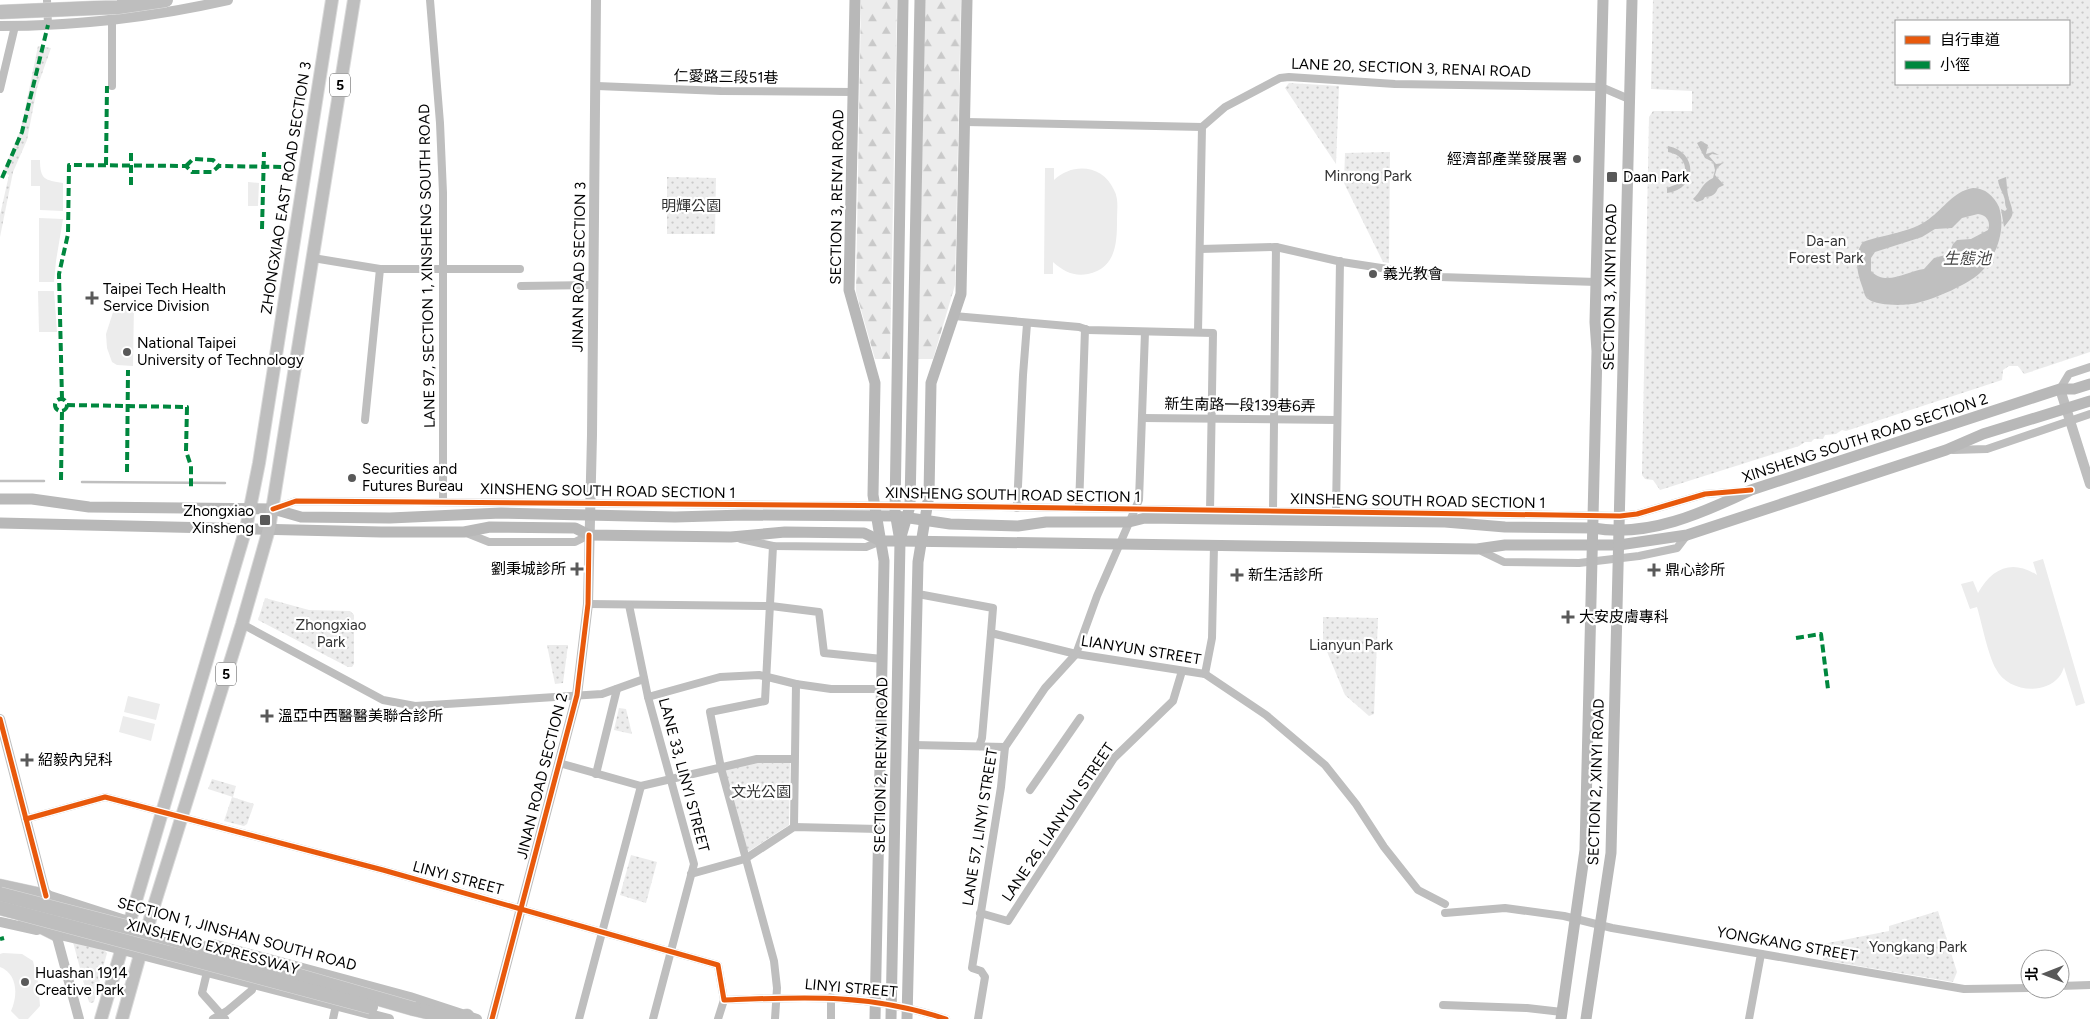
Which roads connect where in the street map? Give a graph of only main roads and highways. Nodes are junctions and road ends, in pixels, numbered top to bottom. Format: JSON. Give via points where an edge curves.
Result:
{"nodes":[{"id":1,"x":166,"y":0,"type":"edge"},
{"id":2,"x":332,"y":0,"type":"edge"},
{"id":3,"x":354,"y":0,"type":"edge"},
{"id":4,"x":855,"y":0,"type":"edge"},
{"id":5,"x":903,"y":0,"type":"edge"},
{"id":6,"x":920,"y":0,"type":"edge"},
{"id":7,"x":967,"y":0,"type":"edge"},
{"id":8,"x":1603,"y":0,"type":"edge"},
{"id":9,"x":1632,"y":0,"type":"edge"},
{"id":10,"x":0,"y":12,"type":"edge"},
{"id":11,"x":2090,"y":384,"type":"edge"},
{"id":12,"x":2090,"y":401,"type":"edge"},
{"id":13,"x":0,"y":499,"type":"edge"},
{"id":14,"x":250,"y":509,"type":"junction"},
{"id":15,"x":273,"y":509,"type":"junction"},
{"id":16,"x":876,"y":511,"type":"junction"},
{"id":17,"x":895,"y":511,"type":"junction"},
{"id":18,"x":909,"y":512,"type":"junction"},
{"id":19,"x":926,"y":513,"type":"junction"},
{"id":20,"x":0,"y":523,"type":"edge"},
{"id":21,"x":246,"y":528,"type":"junction"},
{"id":22,"x":1593,"y":528,"type":"junction"},
{"id":23,"x":269,"y":529,"type":"junction"},
{"id":24,"x":1619,"y":530,"type":"junction"},
{"id":25,"x":881,"y":541,"type":"junction"},
{"id":26,"x":900,"y":541,"type":"junction"},
{"id":27,"x":921,"y":542,"type":"junction"},
{"id":28,"x":1619,"y":545,"type":"junction"},
{"id":29,"x":1593,"y":546,"type":"junction"},
{"id":30,"x":0,"y":886,"type":"edge"},
{"id":31,"x":0,"y":894,"type":"edge"},
{"id":32,"x":46,"y":896,"type":"road end"},
{"id":33,"x":0,"y":908,"type":"edge"},
{"id":34,"x":0,"y":913,"type":"edge"},
{"id":35,"x":56,"y":934,"type":"road end"},
{"id":36,"x":907,"y":1013,"type":"edge"},
{"id":37,"x":414,"y":1015,"type":"edge"},
{"id":38,"x":1561,"y":1016,"type":"edge"},
{"id":39,"x":472,"y":1017,"type":"edge"},
{"id":40,"x":101,"y":1019,"type":"edge"},
{"id":41,"x":122,"y":1019,"type":"edge"},
{"id":42,"x":875,"y":1019,"type":"edge"},
{"id":43,"x":891,"y":1019,"type":"edge"},
{"id":44,"x":1586,"y":1019,"type":"edge"}],
"edges":[{"from":1,"to":10,"type":"highway","bridge":true,"via":[[118,7]]},
{"from":2,"to":14,"type":"main road","name":"ZHONGXIAO EAST ROAD SECTION 3","number":"5"},
{"from":3,"to":15,"type":"main road","number":"5"},
{"from":4,"to":16,"type":"main road","name":"SECTION 3, REN’AI ROAD","via":[[849,290],[875,383],[873,495]]},
{"from":5,"to":17,"type":"main road"},
{"from":6,"to":18,"type":"main road"},
{"from":7,"to":19,"type":"main road","via":[[961,294],[931,383],[930,495]]},
{"from":8,"to":22,"type":"main road","name":"SECTION 3, XINYI ROAD"},
{"from":9,"to":24,"type":"main road","name":"SECTION 3, XINYI ROAD"},
{"from":11,"to":24,"type":"main road","name":"XINSHENG SOUTH ROAD SECTION 2","via":[[2060,389],[1751,490],[1707,511],[1644,528]]},
{"from":12,"to":28,"type":"main road","via":[[1687,535]]},
{"from":13,"to":14,"type":"main road","name":"XINSHENG SOUTH ROAD SECTION 1","via":[[32,499],[89,507]]},
{"from":14,"to":15,"type":"main road","name":"XINSHENG SOUTH ROAD SECTION 1"},
{"from":14,"to":21,"type":"main road","name":"ZHONGXIAO EAST ROAD SECTION 3","number":"5"},
{"from":15,"to":16,"type":"main road","name":"XINSHENG SOUTH ROAD SECTION 1","via":[[301,517],[390,518],[589,509],[674,517]]},
{"from":15,"to":23,"type":"main road","number":"5"},
{"from":16,"to":17,"type":"main road","name":"XINSHENG SOUTH ROAD SECTION 1"},
{"from":16,"to":25,"type":"main road","name":"SECTION 3, REN’AI ROAD"},
{"from":17,"to":18,"type":"main road","name":"XINSHENG SOUTH ROAD SECTION 1"},
{"from":17,"to":26,"type":"main road","name":"SECTION 2, REN’AI ROAD"},
{"from":18,"to":19,"type":"main road","name":"XINSHENG SOUTH ROAD SECTION 1"},
{"from":18,"to":26,"type":"main road"},
{"from":19,"to":22,"type":"main road","name":"XINSHENG SOUTH ROAD SECTION 1","via":[[950,524],[1018,526],[1132,515],[1145,518],[1445,522],[1505,527]]},
{"from":19,"to":27,"type":"main road"},
{"from":20,"to":21,"type":"main road"},
{"from":21,"to":23,"type":"main road"},
{"from":21,"to":40,"type":"main road","number":"5"},
{"from":22,"to":24,"type":"main road","name":"XINSHENG SOUTH ROAD SECTION 2"},
{"from":22,"to":29,"type":"main road","name":"SECTION 3, XINYI ROAD"},
{"from":23,"to":25,"type":"main road","via":[[464,532],[490,528],[575,528],[589,535],[732,537],[785,532],[864,533]]},
{"from":23,"to":41,"type":"main road","number":"5"},
{"from":24,"to":28,"type":"main road","name":"SECTION 3, XINYI ROAD"},
{"from":25,"to":26,"type":"main road"},
{"from":25,"to":42,"type":"main road","name":"SECTION 2, REN’AI ROAD","via":[[884,561]]},
{"from":26,"to":27,"type":"main road"},
{"from":26,"to":43,"type":"main road","name":"SECTION 2, REN’AI ROAD"},
{"from":27,"to":29,"type":"main road","via":[[1477,549],[1505,545]]},
{"from":27,"to":36,"type":"main road"},
{"from":28,"to":29,"type":"main road"},
{"from":28,"to":44,"type":"main road","name":"SECTION 2, XINYI ROAD","via":[[1611,853]]},
{"from":29,"to":38,"type":"main road","name":"SECTION 2, XINYI ROAD","via":[[1585,850]]},
{"from":30,"to":32,"type":"highway"},
{"from":31,"to":37,"type":"highway","name":"XINSHENG EXPRESSWAY","bridge":true,"via":[[154,934]]},
{"from":33,"to":37,"type":"highway","name":"XINSHENG EXPRESSWAY","bridge":true},
{"from":34,"to":35,"type":"highway"},
{"from":37,"to":39,"type":"highway","via":[[457,1019]]}]}
